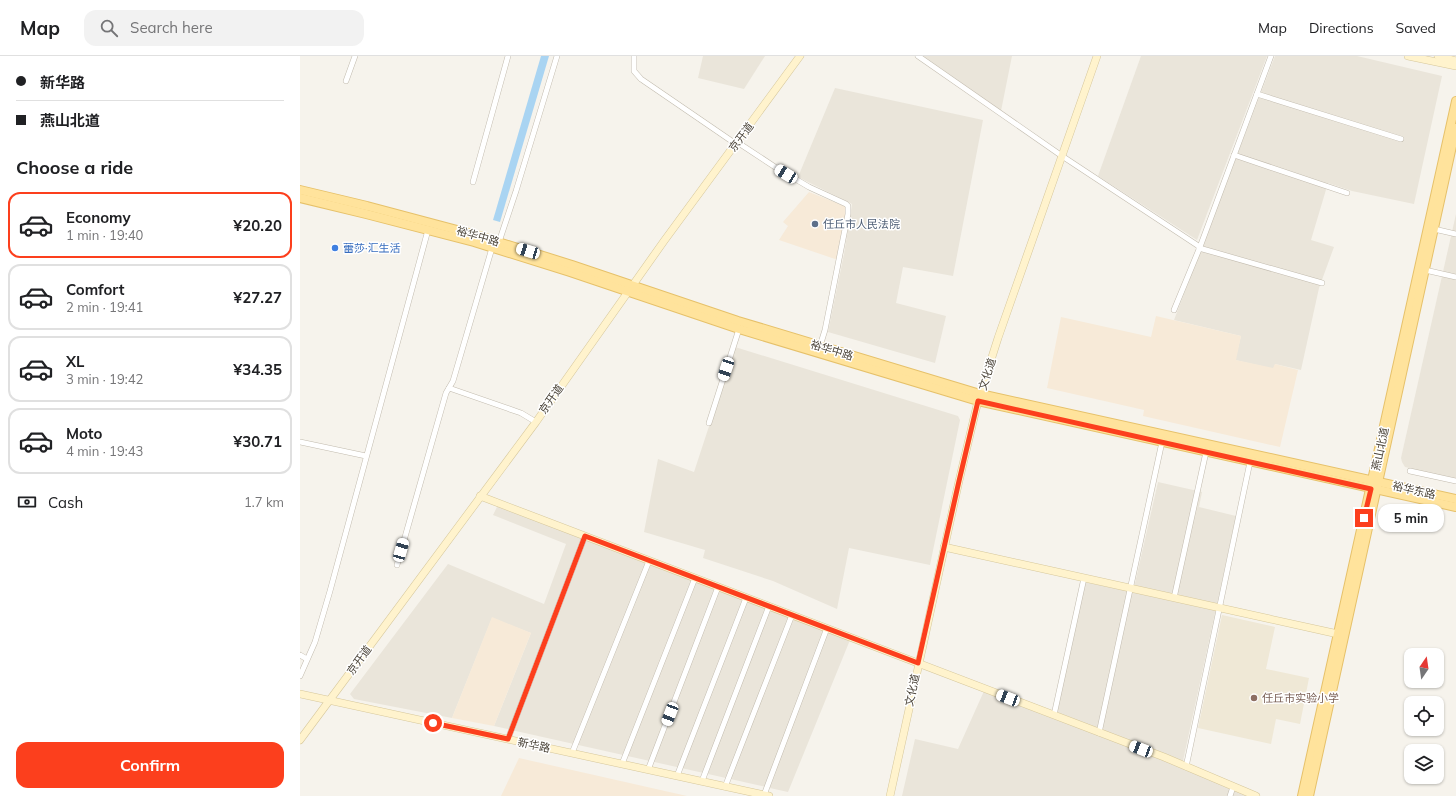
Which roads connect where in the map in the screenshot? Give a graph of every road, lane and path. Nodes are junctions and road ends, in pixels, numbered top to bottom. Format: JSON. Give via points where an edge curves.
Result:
{"nodes":[{"id":1,"x":355,"y":56,"type":"edge"},
{"id":2,"x":508,"y":56,"type":"edge"},
{"id":3,"x":557,"y":56,"type":"edge"},
{"id":4,"x":634,"y":56,"type":"edge"},
{"id":5,"x":800,"y":56,"type":"edge"},
{"id":6,"x":918,"y":56,"type":"edge"},
{"id":7,"x":1097,"y":56,"type":"edge"},
{"id":8,"x":1271,"y":56,"type":"edge"},
{"id":9,"x":1408,"y":56,"type":"edge"},
{"id":10,"x":1438,"y":56,"type":"edge"},
{"id":11,"x":1456,"y":61,"type":"edge"},
{"id":12,"x":1456,"y":66,"type":"edge"},
{"id":13,"x":346,"y":81,"type":"dead end"},
{"id":14,"x":1257,"y":94,"type":"junction"},
{"id":15,"x":1456,"y":101,"type":"edge"},
{"id":16,"x":1456,"y":128,"type":"edge"},
{"id":17,"x":1401,"y":138,"type":"dead end"},
{"id":18,"x":737,"y":143,"type":"junction"},
{"id":19,"x":1234,"y":155,"type":"junction"},
{"id":20,"x":1062,"y":156,"type":"junction"},
{"id":21,"x":473,"y":182,"type":"dead end"},
{"id":22,"x":300,"y":190,"type":"edge"},
{"id":23,"x":1347,"y":193,"type":"dead end"},
{"id":24,"x":300,"y":198,"type":"edge"},
{"id":25,"x":428,"y":230,"type":"junction"},
{"id":26,"x":1434,"y":230,"type":"junction"},
{"id":27,"x":1456,"y":234,"type":"edge"},
{"id":28,"x":499,"y":242,"type":"junction"},
{"id":29,"x":492,"y":248,"type":"junction"},
{"id":30,"x":1199,"y":248,"type":"junction"},
{"id":31,"x":1424,"y":270,"type":"junction"},
{"id":32,"x":1456,"y":277,"type":"edge"},
{"id":33,"x":1322,"y":283,"type":"dead end"},
{"id":34,"x":630,"y":288,"type":"junction"},
{"id":35,"x":1174,"y":310,"type":"dead end"},
{"id":36,"x":739,"y":330,"type":"junction"},
{"id":37,"x":820,"y":346,"type":"junction"},
{"id":38,"x":449,"y":388,"type":"junction"},
{"id":39,"x":979,"y":397,"type":"junction"},
{"id":40,"x":536,"y":422,"type":"junction"},
{"id":41,"x":709,"y":423,"type":"dead end"},
{"id":42,"x":300,"y":442,"type":"edge"},
{"id":43,"x":1162,"y":442,"type":"junction"},
{"id":44,"x":1206,"y":452,"type":"junction"},
{"id":45,"x":366,"y":456,"type":"junction"},
{"id":46,"x":1250,"y":462,"type":"junction"},
{"id":47,"x":1410,"y":471,"type":"dead end"},
{"id":48,"x":1456,"y":481,"type":"edge"},
{"id":49,"x":1375,"y":485,"type":"junction"},
{"id":50,"x":480,"y":496,"type":"junction"},
{"id":51,"x":1456,"y":499,"type":"edge"},
{"id":52,"x":1456,"y":507,"type":"edge"},
{"id":53,"x":585,"y":536,"type":"junction"},
{"id":54,"x":944,"y":547,"type":"junction"},
{"id":55,"x":649,"y":561,"type":"junction"},
{"id":56,"x":397,"y":565,"type":"dead end"},
{"id":57,"x":695,"y":578,"type":"junction"},
{"id":58,"x":1084,"y":578,"type":"junction"},
{"id":59,"x":718,"y":587,"type":"junction"},
{"id":60,"x":1130,"y":588,"type":"junction"},
{"id":61,"x":746,"y":598,"type":"junction"},
{"id":62,"x":1174,"y":598,"type":"junction"},
{"id":63,"x":769,"y":606,"type":"junction"},
{"id":64,"x":1219,"y":608,"type":"junction"},
{"id":65,"x":792,"y":615,"type":"junction"},
{"id":66,"x":827,"y":628,"type":"junction"},
{"id":67,"x":1338,"y":634,"type":"junction"},
{"id":68,"x":300,"y":655,"type":"edge"},
{"id":69,"x":307,"y":659,"type":"junction"},
{"id":70,"x":918,"y":663,"type":"junction"},
{"id":71,"x":300,"y":676,"type":"edge"},
{"id":72,"x":300,"y":694,"type":"edge"},
{"id":73,"x":329,"y":701,"type":"junction"},
{"id":74,"x":1054,"y":715,"type":"junction"},
{"id":75,"x":1099,"y":733,"type":"junction"},
{"id":76,"x":508,"y":739,"type":"junction"},
{"id":77,"x":300,"y":740,"type":"edge"},
{"id":78,"x":572,"y":753,"type":"junction"},
{"id":79,"x":622,"y":764,"type":"junction"},
{"id":80,"x":1186,"y":767,"type":"junction"},
{"id":81,"x":648,"y":770,"type":"junction"},
{"id":82,"x":677,"y":776,"type":"junction"},
{"id":83,"x":702,"y":781,"type":"junction"},
{"id":84,"x":1233,"y":786,"type":"junction"},
{"id":85,"x":725,"y":787,"type":"junction"},
{"id":86,"x":766,"y":795,"type":"edge"},
{"id":87,"x":890,"y":796,"type":"edge"},
{"id":88,"x":1230,"y":796,"type":"edge"},
{"id":89,"x":1256,"y":796,"type":"edge"},
{"id":90,"x":1302,"y":796,"type":"edge"},
{"id":91,"x":1309,"y":796,"type":"edge"}],
"edges":[{"from":1,"to":13,"type":"street"},
{"from":2,"to":21,"type":"street"},
{"from":3,"to":28,"type":"street"},
{"from":4,"to":18,"type":"street","via":[[634,71],[641,79]]},
{"from":5,"to":18,"type":"main road","name":"京开道"},
{"from":6,"to":20,"type":"street"},
{"from":7,"to":20,"type":"main road","name":"文化道"},
{"from":8,"to":14,"type":"street"},
{"from":9,"to":12,"type":"main road"},
{"from":10,"to":11,"type":"main road"},
{"from":14,"to":17,"type":"street"},
{"from":14,"to":19,"type":"street"},
{"from":15,"to":49,"type":"main road","name":"燕山北道"},
{"from":16,"to":26,"type":"main road","name":"燕山北道"},
{"from":18,"to":34,"type":"main road","name":"京开道"},
{"from":18,"to":37,"type":"street","via":[[809,187],[848,206]]},
{"from":19,"to":23,"type":"street"},
{"from":19,"to":30,"type":"street"},
{"from":20,"to":30,"type":"street"},
{"from":20,"to":39,"type":"main road","name":"文化道"},
{"from":22,"to":28,"type":"main road","name":"裕华中路"},
{"from":24,"to":25,"type":"main road","name":"裕华中路"},
{"from":25,"to":29,"type":"main road","name":"裕华中路"},
{"from":25,"to":45,"type":"street"},
{"from":26,"to":27,"type":"street"},
{"from":26,"to":31,"type":"main road","name":"燕山北道"},
{"from":28,"to":34,"type":"main road","name":"裕华中路","via":[[572,265]]},
{"from":29,"to":34,"type":"main road","name":"裕华中路"},
{"from":29,"to":38,"type":"street"},
{"from":30,"to":33,"type":"street"},
{"from":30,"to":35,"type":"street"},
{"from":31,"to":32,"type":"street"},
{"from":31,"to":49,"type":"main road","name":"燕山北道"},
{"from":34,"to":36,"type":"main road","name":"裕华中路"},
{"from":34,"to":37,"type":"main road","name":"裕华中路"},
{"from":34,"to":40,"type":"main road","name":"京开道"},
{"from":36,"to":39,"type":"main road","name":"裕华中路"},
{"from":36,"to":41,"type":"street"},
{"from":37,"to":39,"type":"main road","name":"裕华中路"},
{"from":38,"to":40,"type":"street","via":[[521,413]]},
{"from":38,"to":56,"type":"street"},
{"from":39,"to":43,"type":"main road","name":"裕华中路"},
{"from":39,"to":49,"type":"main road","name":"裕华中路"},
{"from":39,"to":54,"type":"main road","name":"文化道"},
{"from":40,"to":50,"type":"main road","name":"京开道"},
{"from":42,"to":45,"type":"street"},
{"from":43,"to":44,"type":"main road","name":"裕华中路"},
{"from":43,"to":60,"type":"street"},
{"from":44,"to":46,"type":"main road","name":"裕华中路"},
{"from":44,"to":62,"type":"street"},
{"from":45,"to":69,"type":"street","via":[[330,592],[315,642]]},
{"from":46,"to":49,"type":"main road","name":"裕华中路"},
{"from":46,"to":64,"type":"street"},
{"from":47,"to":48,"type":"street"},
{"from":49,"to":51,"type":"main road","name":"裕华东路"},
{"from":49,"to":52,"type":"main road","name":"裕华东路"},
{"from":49,"to":67,"type":"main road","name":"燕山北道"},
{"from":49,"to":91,"type":"main road","name":"燕山北道"},
{"from":50,"to":53,"type":"main road"},
{"from":50,"to":73,"type":"main road","name":"京开道"},
{"from":53,"to":55,"type":"main road"},
{"from":53,"to":76,"type":"street"},
{"from":54,"to":58,"type":"main road"},
{"from":54,"to":70,"type":"main road","name":"文化道"},
{"from":55,"to":57,"type":"main road"},
{"from":55,"to":78,"type":"street"},
{"from":57,"to":59,"type":"main road"},
{"from":57,"to":79,"type":"street"},
{"from":58,"to":60,"type":"main road"},
{"from":58,"to":74,"type":"street"},
{"from":59,"to":61,"type":"main road"},
{"from":59,"to":81,"type":"street"},
{"from":60,"to":62,"type":"main road"},
{"from":60,"to":75,"type":"street"},
{"from":61,"to":63,"type":"main road"},
{"from":61,"to":82,"type":"street"},
{"from":62,"to":64,"type":"main road"},
{"from":63,"to":65,"type":"main road"},
{"from":63,"to":83,"type":"street"},
{"from":64,"to":67,"type":"main road"},
{"from":64,"to":80,"type":"street"},
{"from":65,"to":66,"type":"main road"},
{"from":65,"to":85,"type":"street"},
{"from":66,"to":70,"type":"main road"},
{"from":66,"to":86,"type":"street"},
{"from":67,"to":90,"type":"main road","name":"燕山北道"},
{"from":68,"to":69,"type":"street"},
{"from":69,"to":71,"type":"street"},
{"from":70,"to":74,"type":"main road"},
{"from":70,"to":87,"type":"main road","name":"文化道"},
{"from":72,"to":73,"type":"main road","name":"新华路"},
{"from":73,"to":76,"type":"main road","name":"新华路"},
{"from":73,"to":77,"type":"main road","name":"京开道"},
{"from":74,"to":75,"type":"main road"},
{"from":75,"to":80,"type":"main road"},
{"from":76,"to":78,"type":"main road","name":"新华路"},
{"from":78,"to":79,"type":"main road","name":"新华路"},
{"from":79,"to":81,"type":"main road","name":"新华路"},
{"from":80,"to":84,"type":"main road"},
{"from":81,"to":82,"type":"main road","name":"新华路"},
{"from":82,"to":83,"type":"main road","name":"新华路"},
{"from":83,"to":85,"type":"main road","name":"新华路"},
{"from":84,"to":88,"type":"street"},
{"from":84,"to":89,"type":"main road"},
{"from":85,"to":86,"type":"main road","name":"新华路"}]}
